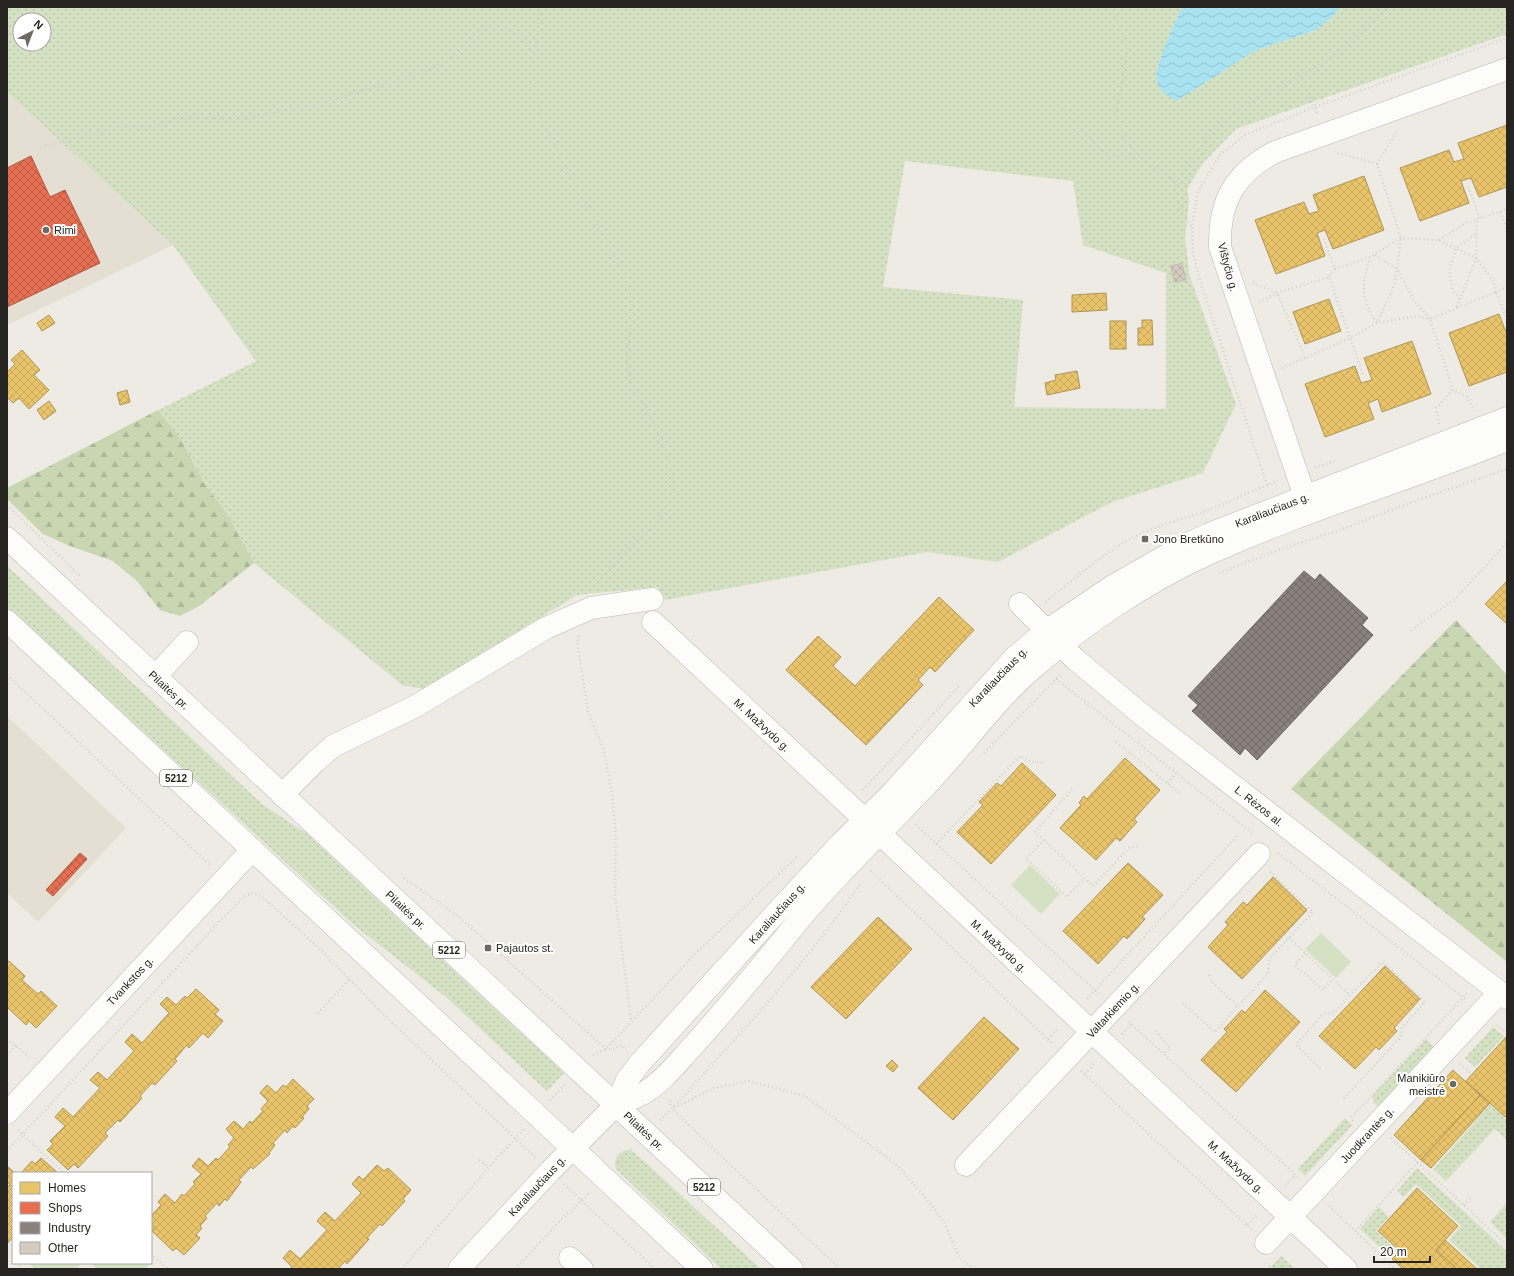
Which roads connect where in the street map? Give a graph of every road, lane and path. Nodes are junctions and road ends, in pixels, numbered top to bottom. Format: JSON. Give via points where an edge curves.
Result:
{"nodes":[{"id":1,"x":541,"y":7,"type":"edge"},
{"id":2,"x":1112,"y":7,"type":"edge"},
{"id":3,"x":1381,"y":7,"type":"edge"},
{"id":4,"x":1390,"y":7,"type":"edge"},
{"id":5,"x":1491,"y":7,"type":"edge"},
{"id":6,"x":1382,"y":12,"type":"junction"},
{"id":7,"x":1507,"y":38,"type":"edge"},
{"id":8,"x":533,"y":54,"type":"junction"},
{"id":9,"x":1507,"y":69,"type":"edge"},
{"id":10,"x":1302,"y":75,"type":"junction"},
{"id":11,"x":1062,"y":107,"type":"dead end"},
{"id":12,"x":1315,"y":107,"type":"junction"},
{"id":13,"x":1394,"y":128,"type":"dead end"},
{"id":14,"x":1331,"y":141,"type":"junction"},
{"id":15,"x":36,"y":149,"type":"dead end"},
{"id":16,"x":1137,"y":155,"type":"junction"},
{"id":17,"x":1377,"y":164,"type":"junction"},
{"id":18,"x":1176,"y":182,"type":"junction"},
{"id":19,"x":1468,"y":187,"type":"dead end"},
{"id":20,"x":1507,"y":209,"type":"edge"},
{"id":21,"x":1500,"y":212,"type":"junction"},
{"id":22,"x":1479,"y":218,"type":"junction"},
{"id":23,"x":1192,"y":226,"type":"junction"},
{"id":24,"x":1507,"y":230,"type":"edge"},
{"id":25,"x":1476,"y":234,"type":"junction"},
{"id":26,"x":1401,"y":238,"type":"junction"},
{"id":27,"x":1324,"y":239,"type":"dead end"},
{"id":28,"x":1438,"y":240,"type":"junction"},
{"id":29,"x":1456,"y":248,"type":"junction"},
{"id":30,"x":1375,"y":255,"type":"junction"},
{"id":31,"x":1370,"y":257,"type":"junction"},
{"id":32,"x":1476,"y":258,"type":"junction"},
{"id":33,"x":1336,"y":269,"type":"junction"},
{"id":34,"x":1398,"y":270,"type":"junction"},
{"id":35,"x":1329,"y":277,"type":"junction"},
{"id":36,"x":1248,"y":280,"type":"dead end"},
{"id":37,"x":1507,"y":287,"type":"edge"},
{"id":38,"x":1496,"y":292,"type":"junction"},
{"id":39,"x":1277,"y":293,"type":"junction"},
{"id":40,"x":1459,"y":299,"type":"junction"},
{"id":41,"x":1457,"y":308,"type":"junction"},
{"id":42,"x":1240,"y":309,"type":"junction"},
{"id":43,"x":1430,"y":319,"type":"junction"},
{"id":44,"x":1507,"y":320,"type":"edge"},
{"id":45,"x":1377,"y":322,"type":"junction"},
{"id":46,"x":1350,"y":338,"type":"junction"},
{"id":47,"x":1306,"y":359,"type":"junction"},
{"id":48,"x":1278,"y":370,"type":"dead end"},
{"id":49,"x":1363,"y":375,"type":"dead end"},
{"id":50,"x":1453,"y":390,"type":"junction"},
{"id":51,"x":1474,"y":411,"type":"dead end"},
{"id":52,"x":1507,"y":418,"type":"edge"},
{"id":53,"x":1439,"y":424,"type":"dead end"},
{"id":54,"x":1507,"y":440,"type":"edge"},
{"id":55,"x":1310,"y":462,"type":"dead end"},
{"id":56,"x":1313,"y":469,"type":"dead end"},
{"id":57,"x":1507,"y":469,"type":"edge"},
{"id":58,"x":1267,"y":485,"type":"dead end"},
{"id":59,"x":1305,"y":497,"type":"junction"},
{"id":60,"x":7,"y":538,"type":"edge"},
{"id":61,"x":1507,"y":543,"type":"edge"},
{"id":62,"x":7,"y":551,"type":"edge"},
{"id":63,"x":38,"y":568,"type":"junction"},
{"id":64,"x":1216,"y":574,"type":"dead end"},
{"id":65,"x":652,"y":599,"type":"dead end"},
{"id":66,"x":1020,"y":604,"type":"dead end"},
{"id":67,"x":591,"y":608,"type":"junction"},
{"id":68,"x":7,"y":621,"type":"edge"},
{"id":69,"x":653,"y":622,"type":"dead end"},
{"id":70,"x":1411,"y":630,"type":"dead end"},
{"id":71,"x":187,"y":642,"type":"dead end"},
{"id":72,"x":1061,"y":645,"type":"junction"},
{"id":73,"x":7,"y":675,"type":"edge"},
{"id":74,"x":155,"y":676,"type":"junction"},
{"id":75,"x":1116,"y":742,"type":"dead end"},
{"id":76,"x":981,"y":756,"type":"dead end"},
{"id":77,"x":1043,"y":763,"type":"dead end"},
{"id":78,"x":1176,"y":773,"type":"dead end"},
{"id":79,"x":1168,"y":783,"type":"junction"},
{"id":80,"x":1072,"y":789,"type":"dead end"},
{"id":81,"x":1181,"y":794,"type":"dead end"},
{"id":82,"x":282,"y":795,"type":"junction"},
{"id":83,"x":920,"y":819,"type":"dead end"},
{"id":84,"x":878,"y":833,"type":"junction"},
{"id":85,"x":1237,"y":836,"type":"dead end"},
{"id":86,"x":1044,"y":840,"type":"junction"},
{"id":87,"x":936,"y":844,"type":"dead end"},
{"id":88,"x":1138,"y":846,"type":"dead end"},
{"id":89,"x":252,"y":850,"type":"junction"},
{"id":90,"x":1257,"y":856,"type":"joint"},
{"id":91,"x":870,"y":870,"type":"junction"},
{"id":92,"x":866,"y":876,"type":"dead end"},
{"id":93,"x":1084,"y":878,"type":"junction"},
{"id":94,"x":225,"y":879,"type":"junction"},
{"id":95,"x":862,"y":882,"type":"dead end"},
{"id":96,"x":244,"y":897,"type":"junction"},
{"id":97,"x":1289,"y":938,"type":"junction"},
{"id":98,"x":1305,"y":954,"type":"junction"},
{"id":99,"x":1210,"y":975,"type":"dead end"},
{"id":100,"x":1333,"y":979,"type":"junction"},
{"id":101,"x":349,"y":980,"type":"junction"},
{"id":102,"x":1350,"y":995,"type":"junction"},
{"id":103,"x":1503,"y":995,"type":"edge"},
{"id":104,"x":1183,"y":1003,"type":"dead end"},
{"id":105,"x":1238,"y":1006,"type":"junction"},
{"id":106,"x":318,"y":1013,"type":"dead end"},
{"id":107,"x":1072,"y":1013,"type":"junction"},
{"id":108,"x":631,"y":1021,"type":"dead end"},
{"id":109,"x":1493,"y":1022,"type":"dead end"},
{"id":110,"x":1156,"y":1031,"type":"dead end"},
{"id":111,"x":1092,"y":1032,"type":"junction"},
{"id":112,"x":1507,"y":1033,"type":"edge"},
{"id":113,"x":1048,"y":1039,"type":"junction"},
{"id":114,"x":7,"y":1040,"type":"edge"},
{"id":115,"x":16,"y":1045,"type":"junction"},
{"id":116,"x":606,"y":1049,"type":"dead end"},
{"id":117,"x":1164,"y":1054,"type":"dead end"},
{"id":118,"x":7,"y":1055,"type":"edge"},
{"id":119,"x":1068,"y":1058,"type":"junction"},
{"id":120,"x":1457,"y":1061,"type":"dead end"},
{"id":121,"x":579,"y":1070,"type":"junction"},
{"id":122,"x":1322,"y":1070,"type":"dead end"},
{"id":123,"x":46,"y":1071,"type":"junction"},
{"id":124,"x":1472,"y":1074,"type":"dead end"},
{"id":125,"x":1344,"y":1098,"type":"dead end"},
{"id":126,"x":616,"y":1105,"type":"junction"},
{"id":127,"x":672,"y":1109,"type":"junction"},
{"id":128,"x":538,"y":1114,"type":"junction"},
{"id":129,"x":10,"y":1119,"type":"edge"},
{"id":130,"x":646,"y":1132,"type":"junction"},
{"id":131,"x":22,"y":1135,"type":"junction"},
{"id":132,"x":1388,"y":1135,"type":"dead end"},
{"id":133,"x":515,"y":1138,"type":"junction"},
{"id":134,"x":573,"y":1148,"type":"junction"},
{"id":135,"x":7,"y":1151,"type":"edge"},
{"id":136,"x":479,"y":1160,"type":"dead end"},
{"id":137,"x":1418,"y":1162,"type":"junction"},
{"id":138,"x":966,"y":1165,"type":"dead end"},
{"id":139,"x":488,"y":1167,"type":"junction"},
{"id":140,"x":550,"y":1171,"type":"junction"},
{"id":141,"x":63,"y":1172,"type":"edge"},
{"id":142,"x":1294,"y":1176,"type":"dead end"},
{"id":143,"x":605,"y":1177,"type":"junction"},
{"id":144,"x":1314,"y":1191,"type":"junction"},
{"id":145,"x":1470,"y":1198,"type":"dead end"},
{"id":146,"x":582,"y":1200,"type":"junction"},
{"id":147,"x":1464,"y":1205,"type":"junction"},
{"id":148,"x":1290,"y":1217,"type":"junction"},
{"id":149,"x":1247,"y":1225,"type":"dead end"},
{"id":150,"x":1355,"y":1231,"type":"junction"},
{"id":151,"x":1266,"y":1243,"type":"dead end"},
{"id":152,"x":1507,"y":1245,"type":"edge"},
{"id":153,"x":152,"y":1255,"type":"edge"},
{"id":154,"x":168,"y":1269,"type":"edge"},
{"id":155,"x":402,"y":1269,"type":"edge"},
{"id":156,"x":460,"y":1269,"type":"edge"},
{"id":157,"x":515,"y":1269,"type":"edge"},
{"id":158,"x":655,"y":1269,"type":"edge"},
{"id":159,"x":702,"y":1269,"type":"edge"},
{"id":160,"x":792,"y":1269,"type":"edge"},
{"id":161,"x":840,"y":1269,"type":"edge"},
{"id":162,"x":975,"y":1269,"type":"edge"},
{"id":163,"x":1346,"y":1269,"type":"edge"},
{"id":164,"x":1395,"y":1269,"type":"edge"}],
"edges":[{"from":1,"to":8,"type":"path"},
{"from":2,"to":16,"type":"path","via":[[1128,47],[1116,114],[1123,137]]},
{"from":3,"to":6,"type":"path"},
{"from":4,"to":6,"type":"path"},
{"from":5,"to":7,"type":"path"},
{"from":6,"to":10,"type":"path","via":[[1332,59]]},
{"from":7,"to":12,"type":"path"},
{"from":8,"to":15,"type":"path","via":[[525,42],[511,31],[499,27],[485,28],[476,33],[457,55],[445,62],[318,106],[228,120],[196,116],[175,119],[151,128],[120,127]]},
{"from":8,"to":67,"type":"path","via":[[542,119],[624,274],[631,296],[633,315],[626,357],[630,381],[656,428],[671,465],[672,491],[664,513],[653,528],[638,539],[602,577]]},
{"from":9,"to":14,"type":"street","name":"Vištyčio g."},
{"from":10,"to":12,"type":"path"},
{"from":10,"to":18,"type":"path","via":[[1246,104],[1214,128]]},
{"from":11,"to":16,"type":"path","via":[[1084,134],[1109,156]]},
{"from":12,"to":14,"type":"path"},
{"from":12,"to":23,"type":"path","via":[[1245,135],[1220,155],[1198,192]]},
{"from":13,"to":17,"type":"path","via":[[1401,125]]},
{"from":14,"to":17,"type":"path","via":[[1330,150]]},
{"from":14,"to":42,"type":"street","name":"Vištyčio g.","via":[[1275,152],[1242,174],[1231,191],[1222,209],[1220,246]]},
{"from":16,"to":18,"type":"path"},
{"from":17,"to":26,"type":"path"},
{"from":18,"to":23,"type":"path","via":[[1181,210]]},
{"from":19,"to":22,"type":"path"},
{"from":20,"to":21,"type":"path"},
{"from":21,"to":22,"type":"path"},
{"from":21,"to":24,"type":"path"},
{"from":22,"to":25,"type":"path"},
{"from":22,"to":28,"type":"path"},
{"from":23,"to":58,"type":"path","via":[[1193,253],[1198,274]]},
{"from":25,"to":29,"type":"path"},
{"from":25,"to":32,"type":"path"},
{"from":26,"to":28,"type":"path"},
{"from":26,"to":30,"type":"path"},
{"from":26,"to":34,"type":"path"},
{"from":27,"to":33,"type":"path"},
{"from":28,"to":29,"type":"path"},
{"from":29,"to":32,"type":"path"},
{"from":29,"to":40,"type":"path","via":[[1449,271],[1453,291]]},
{"from":30,"to":31,"type":"path"},
{"from":30,"to":34,"type":"path"},
{"from":31,"to":33,"type":"path"},
{"from":31,"to":45,"type":"path","via":[[1363,281],[1364,296],[1368,309]]},
{"from":32,"to":38,"type":"path","via":[[1494,282]]},
{"from":32,"to":40,"type":"path"},
{"from":33,"to":35,"type":"path"},
{"from":34,"to":43,"type":"path","via":[[1415,302]]},
{"from":34,"to":45,"type":"path","via":[[1395,283]]},
{"from":35,"to":39,"type":"path"},
{"from":35,"to":46,"type":"path"},
{"from":36,"to":39,"type":"path"},
{"from":37,"to":38,"type":"path"},
{"from":38,"to":41,"type":"path"},
{"from":38,"to":44,"type":"path"},
{"from":39,"to":42,"type":"path"},
{"from":39,"to":47,"type":"path"},
{"from":40,"to":41,"type":"path"},
{"from":41,"to":43,"type":"path"},
{"from":42,"to":59,"type":"street","name":"Vištyčio g."},
{"from":43,"to":45,"type":"path","via":[[1417,316]]},
{"from":43,"to":50,"type":"path"},
{"from":45,"to":46,"type":"path"},
{"from":46,"to":47,"type":"path"},
{"from":46,"to":49,"type":"path"},
{"from":47,"to":48,"type":"path"},
{"from":50,"to":51,"type":"path","via":[[1467,396]]},
{"from":50,"to":53,"type":"path","via":[[1436,408]]},
{"from":52,"to":59,"type":"street","name":"Karaliaučiaus g."},
{"from":54,"to":72,"type":"street","name":"Karaliaučiaus g.","via":[[1207,554],[1150,585]]},
{"from":55,"to":56,"type":"path"},
{"from":57,"to":64,"type":"path"},
{"from":59,"to":72,"type":"street","name":"Karaliaučiaus g.","via":[[1209,534],[1111,587]]},
{"from":60,"to":63,"type":"street","name":"Pilaitės pr.","number":"5212"},
{"from":61,"to":70,"type":"path","via":[[1455,599]]},
{"from":62,"to":63,"type":"street","name":"Pilaitės pr.","number":"5212"},
{"from":63,"to":74,"type":"street","name":"Pilaitės pr.","number":"5212"},
{"from":65,"to":67,"type":"street"},
{"from":66,"to":72,"type":"street","name":"L. Rėzos al."},
{"from":67,"to":82,"type":"street","via":[[546,628],[416,706],[333,746]]},
{"from":67,"to":108,"type":"path","via":[[577,642],[588,711],[603,748],[612,792],[616,838],[616,894]]},
{"from":68,"to":89,"type":"street","number":"5212"},
{"from":69,"to":84,"type":"street","name":"M. Mažvydo g."},
{"from":71,"to":74,"type":"street"},
{"from":72,"to":76,"type":"path"},
{"from":72,"to":84,"type":"street","name":"Karaliaučiaus g.","via":[[1012,688],[957,753],[907,807]]},
{"from":72,"to":103,"type":"street","name":"L. Rėzos al.","via":[[1142,714]]},
{"from":73,"to":94,"type":"path"},
{"from":74,"to":82,"type":"street","name":"Pilaitės pr.","number":"5212"},
{"from":75,"to":79,"type":"path"},
{"from":77,"to":87,"type":"path","via":[[1028,761],[1020,756]]},
{"from":78,"to":79,"type":"path"},
{"from":79,"to":81,"type":"path"},
{"from":80,"to":86,"type":"path","via":[[1035,832]]},
{"from":82,"to":121,"type":"street","name":"Pilaitės pr.","number":"5212"},
{"from":83,"to":84,"type":"path"},
{"from":84,"to":91,"type":"path"},
{"from":84,"to":107,"type":"street","name":"M. Mažvydo g."},
{"from":84,"to":126,"type":"street","name":"Karaliaučiaus g.","via":[[786,903],[640,1063],[627,1080]]},
{"from":85,"to":107,"type":"path"},
{"from":86,"to":93,"type":"path"},
{"from":86,"to":93,"type":"path","via":[[1026,859],[1067,897]]},
{"from":88,"to":93,"type":"path","via":[[1129,848],[1093,886]]},
{"from":89,"to":94,"type":"street","name":"Tvankstos g."},
{"from":89,"to":128,"type":"street","number":"5212"},
{"from":90,"to":97,"type":"path","via":[[1313,912]]},
{"from":90,"to":111,"type":"street","name":"Valtarkiemio g."},
{"from":91,"to":92,"type":"path"},
{"from":91,"to":113,"type":"path"},
{"from":94,"to":96,"type":"path"},
{"from":94,"to":123,"type":"street","name":"Tvankstos g."},
{"from":95,"to":127,"type":"path","via":[[832,926]]},
{"from":96,"to":101,"type":"path","via":[[252,893],[261,896],[321,950]]},
{"from":96,"to":131,"type":"path"},
{"from":97,"to":98,"type":"path"},
{"from":97,"to":105,"type":"path","via":[[1269,959],[1268,974]]},
{"from":98,"to":100,"type":"path"},
{"from":98,"to":100,"type":"path","via":[[1295,965],[1323,990]]},
{"from":99,"to":105,"type":"path","via":[[1212,982]]},
{"from":100,"to":102,"type":"path"},
{"from":101,"to":106,"type":"path"},
{"from":101,"to":133,"type":"path"},
{"from":102,"to":122,"type":"path","via":[[1335,1012],[1323,1014],[1296,1045]]},
{"from":102,"to":125,"type":"path","via":[[1382,962],[1425,1002],[1402,1028],[1401,1037]]},
{"from":103,"to":144,"type":"street","name":"Juodkrantės g."},
{"from":104,"to":105,"type":"path","via":[[1215,1032]]},
{"from":107,"to":111,"type":"street","name":"M. Mažvydo g."},
{"from":107,"to":113,"type":"path"},
{"from":109,"to":112,"type":"path"},
{"from":110,"to":117,"type":"path","via":[[1170,1048]]},
{"from":111,"to":119,"type":"street","name":"Valtarkiemio g."},
{"from":111,"to":148,"type":"street","name":"M. Mažvydo g."},
{"from":113,"to":119,"type":"path"},
{"from":114,"to":115,"type":"path"},
{"from":115,"to":118,"type":"path"},
{"from":115,"to":123,"type":"path"},
{"from":116,"to":121,"type":"path","via":[[593,1055]]},
{"from":119,"to":138,"type":"street","name":"Valtarkiemio g."},
{"from":119,"to":149,"type":"path"},
{"from":120,"to":124,"type":"path"},
{"from":121,"to":126,"type":"street","name":"Pilaitės pr.","number":"5212"},
{"from":121,"to":128,"type":"path"},
{"from":123,"to":129,"type":"street","name":"Tvankstos g."},
{"from":126,"to":130,"type":"street","name":"Pilaitės pr.","number":"5212"},
{"from":126,"to":134,"type":"street","name":"Karaliaučiaus g."},
{"from":127,"to":130,"type":"path"},
{"from":127,"to":161,"type":"path"},
{"from":127,"to":162,"type":"path","via":[[714,1088],[749,1081],[805,1096],[898,1166],[944,1222],[960,1259]]},
{"from":128,"to":133,"type":"path"},
{"from":128,"to":134,"type":"street","number":"5212"},
{"from":129,"to":131,"type":"path"},
{"from":130,"to":143,"type":"path"},
{"from":130,"to":160,"type":"street","name":"Pilaitės pr.","number":"5212"},
{"from":131,"to":135,"type":"path"},
{"from":131,"to":141,"type":"path"},
{"from":132,"to":137,"type":"path"},
{"from":133,"to":139,"type":"path"},
{"from":133,"to":140,"type":"path"},
{"from":134,"to":140,"type":"street","name":"Karaliaučiaus g."},
{"from":134,"to":143,"type":"street","number":"5212"},
{"from":136,"to":139,"type":"path"},
{"from":137,"to":147,"type":"path"},
{"from":137,"to":150,"type":"path"},
{"from":139,"to":155,"type":"path"},
{"from":140,"to":146,"type":"path"},
{"from":140,"to":156,"type":"street","name":"Karaliaučiaus g."},
{"from":142,"to":144,"type":"path"},
{"from":143,"to":146,"type":"path"},
{"from":143,"to":159,"type":"street","number":"5212"},
{"from":144,"to":148,"type":"street","name":"Juodkrantės g."},
{"from":144,"to":150,"type":"path"},
{"from":145,"to":147,"type":"path"},
{"from":146,"to":157,"type":"path"},
{"from":146,"to":158,"type":"path"},
{"from":147,"to":152,"type":"path"},
{"from":148,"to":151,"type":"street","name":"Juodkrantės g."},
{"from":148,"to":163,"type":"street","name":"M. Mažvydo g."},
{"from":150,"to":164,"type":"path"},
{"from":153,"to":154,"type":"path"}]}
